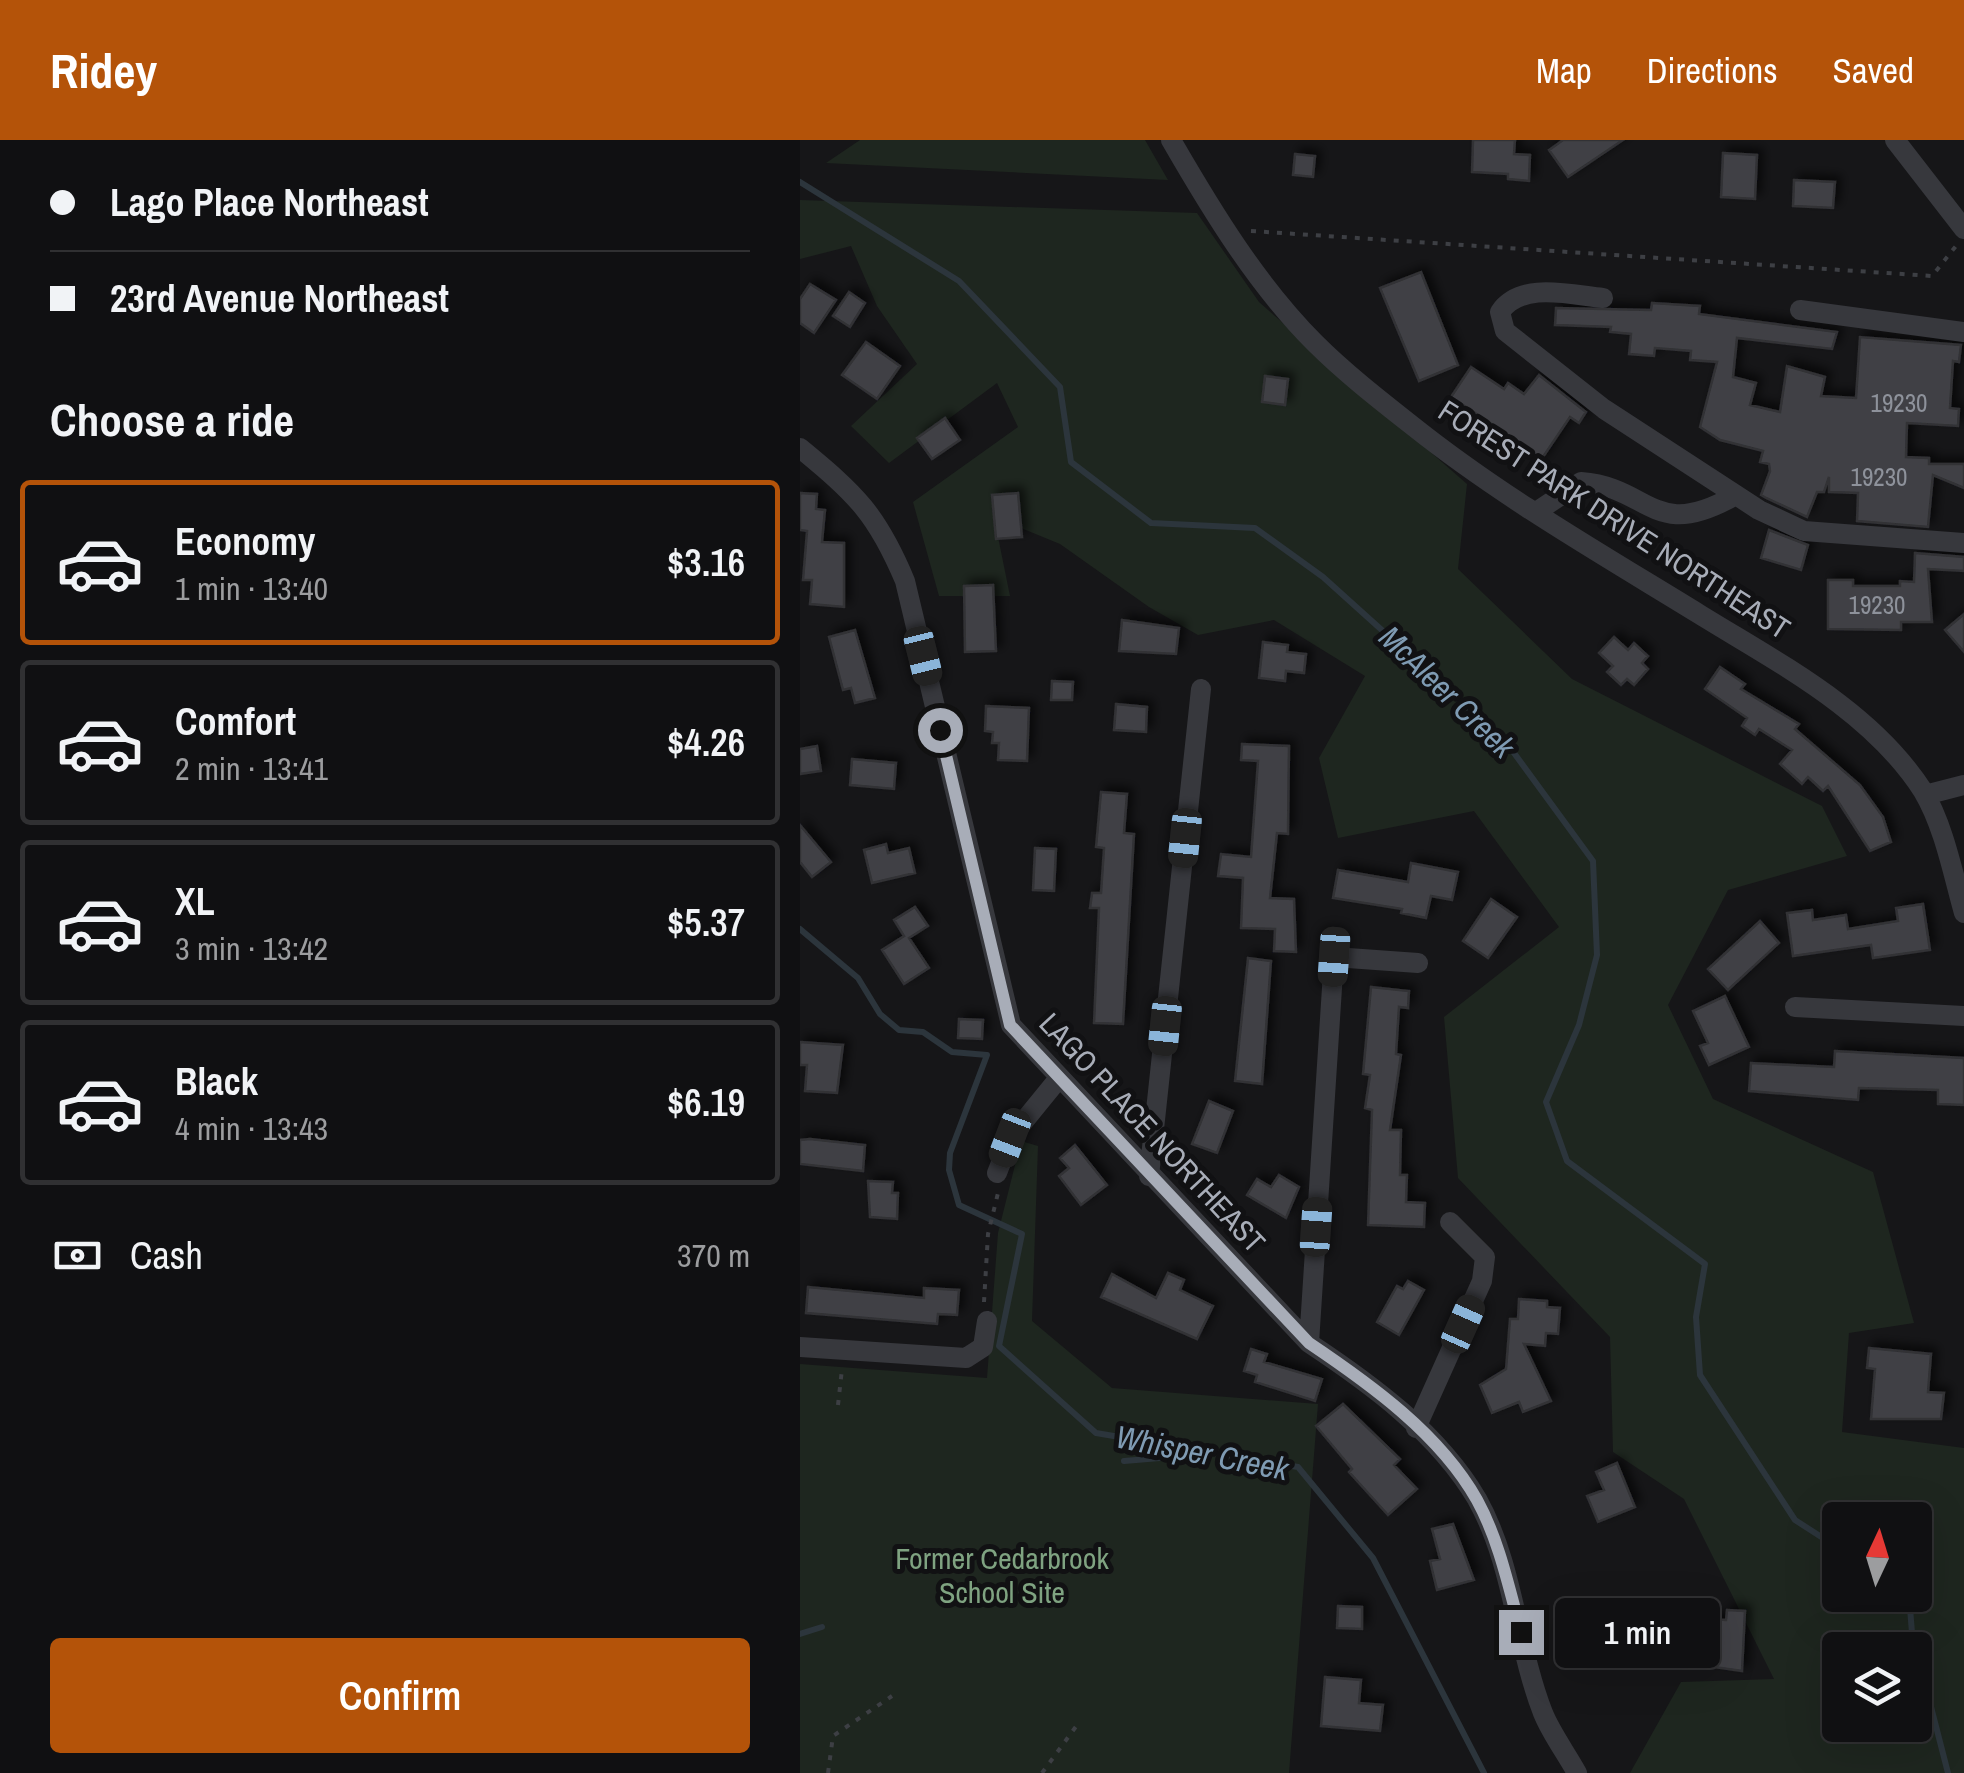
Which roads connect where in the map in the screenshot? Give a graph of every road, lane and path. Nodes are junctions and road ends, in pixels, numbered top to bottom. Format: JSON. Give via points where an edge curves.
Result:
{"nodes":[{"id":1,"x":1171,"y":140,"type":"edge"},
{"id":2,"x":1895,"y":140,"type":"edge"},
{"id":3,"x":1226,"y":229,"type":"junction"},
{"id":4,"x":1964,"y":232,"type":"edge"},
{"id":5,"x":1603,"y":298,"type":"dead end"},
{"id":6,"x":1800,"y":310,"type":"dead end"},
{"id":7,"x":1964,"y":332,"type":"edge"},
{"id":8,"x":800,"y":448,"type":"edge"},
{"id":9,"x":1734,"y":496,"type":"junction"},
{"id":10,"x":1536,"y":512,"type":"junction"},
{"id":11,"x":1964,"y":543,"type":"edge"},
{"id":12,"x":1201,"y":689,"type":"dead end"},
{"id":13,"x":1964,"y":786,"type":"edge"},
{"id":14,"x":1925,"y":795,"type":"junction"},
{"id":15,"x":1964,"y":913,"type":"edge"},
{"id":16,"x":1418,"y":963,"type":"dead end"},
{"id":17,"x":1796,"y":1007,"type":"dead end"},
{"id":18,"x":1964,"y":1016,"type":"edge"},
{"id":19,"x":1060,"y":1078,"type":"junction"},
{"id":20,"x":997,"y":1174,"type":"dead end"},
{"id":21,"x":1149,"y":1176,"type":"junction"},
{"id":22,"x":996,"y":1210,"type":"dead end"},
{"id":23,"x":1450,"y":1222,"type":"dead end"},
{"id":24,"x":988,"y":1321,"type":"joint"},
{"id":25,"x":1309,"y":1343,"type":"junction"},
{"id":26,"x":800,"y":1347,"type":"edge"},
{"id":27,"x":844,"y":1350,"type":"junction"},
{"id":28,"x":838,"y":1405,"type":"dead end"},
{"id":29,"x":1416,"y":1428,"type":"junction"},
{"id":30,"x":892,"y":1696,"type":"dead end"},
{"id":31,"x":1080,"y":1721,"type":"dead end"},
{"id":32,"x":828,"y":1773,"type":"edge"},
{"id":33,"x":1042,"y":1773,"type":"edge"},
{"id":34,"x":1577,"y":1773,"type":"edge"}],
"edges":[{"from":1,"to":3,"type":"street","name":"FOREST PARK DRIVE NORTHEAST"},
{"from":2,"to":4,"type":"street"},
{"from":3,"to":4,"type":"path","via":[[1932,276]]},
{"from":3,"to":10,"type":"street","name":"FOREST PARK DRIVE NORTHEAST","via":[[1316,344],[1414,428]]},
{"from":5,"to":9,"type":"street","via":[[1531,292],[1500,312],[1505,331],[1604,409]]},
{"from":6,"to":7,"type":"street"},
{"from":8,"to":19,"type":"street","name":"LAGO PLACE NORTHEAST","via":[[854,492],[884,531],[905,581],[1010,1025]]},
{"from":9,"to":10,"type":"street","via":[[1703,514],[1675,515],[1581,482]]},
{"from":9,"to":11,"type":"street","via":[[1804,530]]},
{"from":10,"to":14,"type":"street","name":"FOREST PARK DRIVE NORTHEAST","via":[[1794,671],[1852,715]]},
{"from":12,"to":21,"type":"street"},
{"from":13,"to":14,"type":"street"},
{"from":14,"to":15,"type":"street","name":"FOREST PARK DRIVE NORTHEAST"},
{"from":16,"to":25,"type":"street","via":[[1334,957]]},
{"from":17,"to":18,"type":"street"},
{"from":19,"to":20,"type":"street","via":[[1010,1138]]},
{"from":19,"to":21,"type":"street","name":"LAGO PLACE NORTHEAST"},
{"from":21,"to":25,"type":"street","name":"LAGO PLACE NORTHEAST"},
{"from":22,"to":24,"type":"path","via":[[983,1319]]},
{"from":23,"to":29,"type":"street","via":[[1485,1257],[1482,1281]]},
{"from":24,"to":27,"type":"street","via":[[983,1347],[966,1358]]},
{"from":25,"to":29,"type":"street","name":"LAGO PLACE NORTHEAST","via":[[1366,1381]]},
{"from":26,"to":27,"type":"street"},
{"from":27,"to":28,"type":"path"},
{"from":29,"to":34,"type":"street","name":"LAGO PLACE NORTHEAST","via":[[1477,1500],[1504,1568],[1543,1713]]},
{"from":30,"to":32,"type":"path","via":[[833,1736]]},
{"from":31,"to":33,"type":"path"}]}
